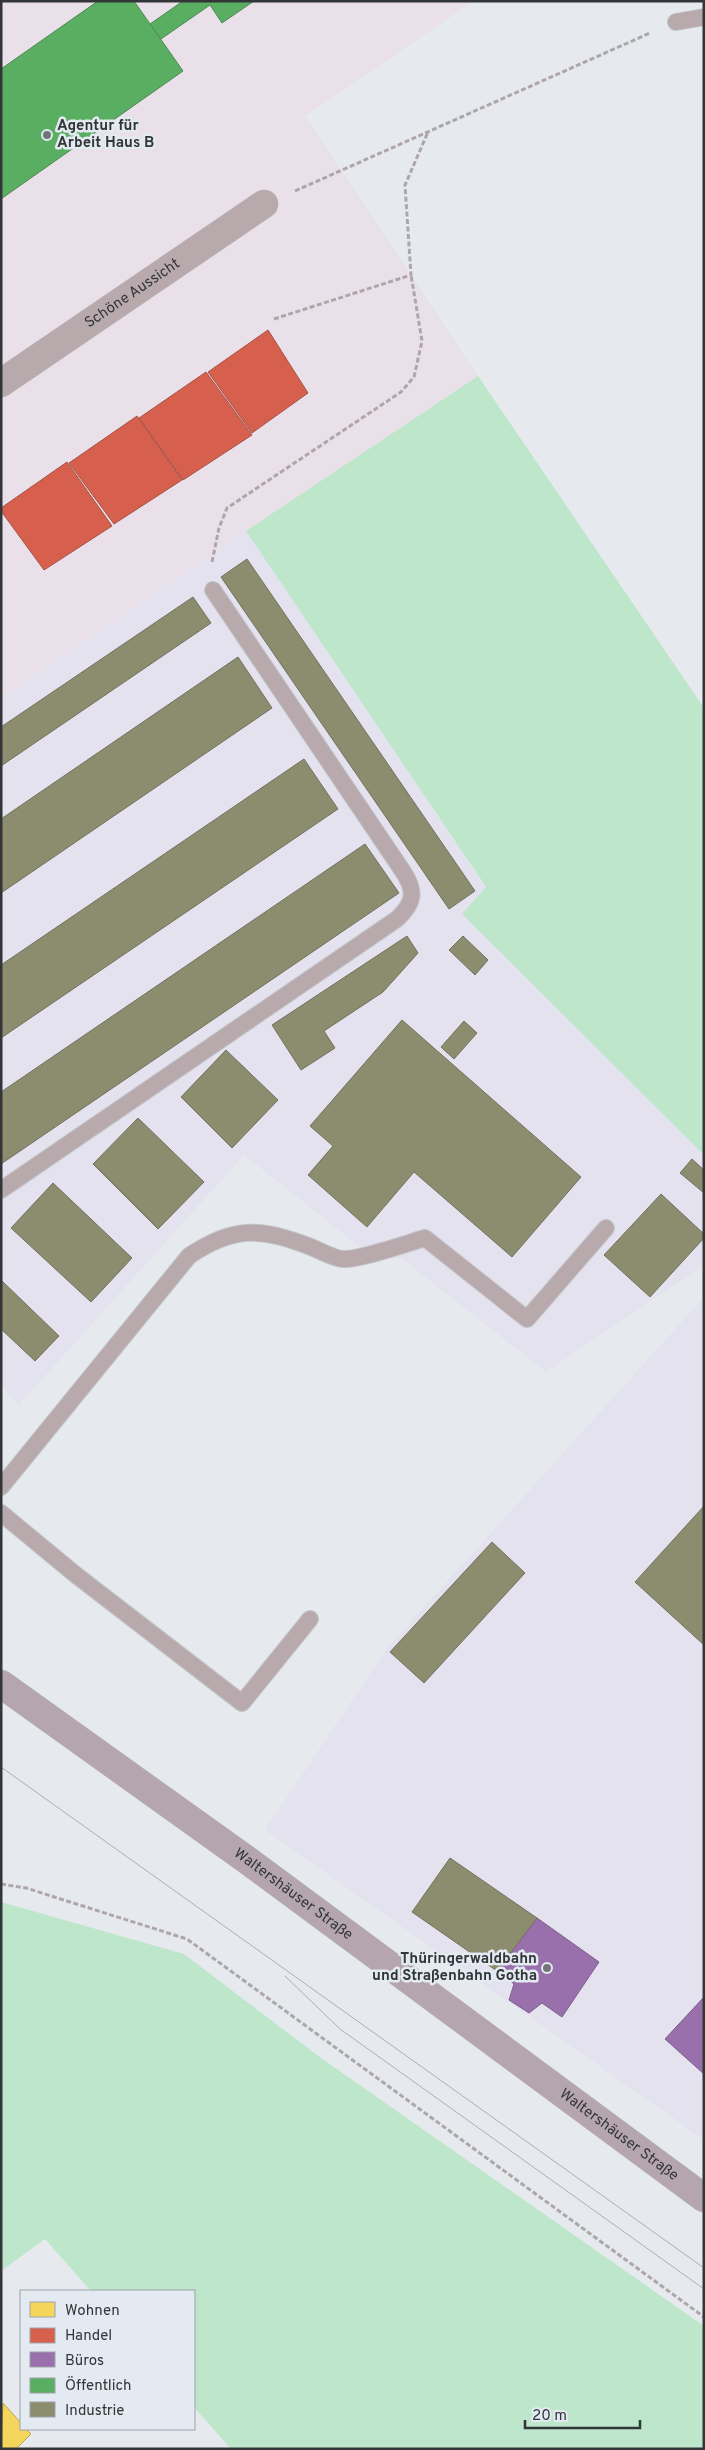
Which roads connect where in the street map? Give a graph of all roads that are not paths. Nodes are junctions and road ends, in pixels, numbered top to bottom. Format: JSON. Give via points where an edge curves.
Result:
{"nodes":[{"id":1,"x":704,"y":17,"type":"edge"},
{"id":2,"x":676,"y":22,"type":"road end"},
{"id":3,"x":264,"y":204,"type":"road end"},
{"id":4,"x":1,"y":384,"type":"edge"},
{"id":5,"x":214,"y":590,"type":"road end"},
{"id":6,"x":1,"y":1190,"type":"edge"},
{"id":7,"x":606,"y":1228,"type":"dead end"},
{"id":8,"x":1,"y":1486,"type":"edge"},
{"id":9,"x":1,"y":1513,"type":"edge"},
{"id":10,"x":310,"y":1619,"type":"dead end"},
{"id":11,"x":1,"y":1684,"type":"edge"},
{"id":12,"x":704,"y":2198,"type":"edge"}],
"edges":[{"from":1,"to":2,"type":"lane"},
{"from":3,"to":4,"type":"street","name":"Schöne Aussicht"},
{"from":5,"to":6,"type":"lane","via":[[404,872],[412,886],[411,899],[407,910],[397,919]]},
{"from":7,"to":8,"type":"lane","via":[[527,1319],[425,1238],[344,1259],[278,1234],[252,1232],[209,1242],[189,1256]]},
{"from":9,"to":10,"type":"lane","via":[[242,1703]]},
{"from":11,"to":12,"type":"main road","name":"Waltershäuser Straße","via":[[263,1872]]}]}
